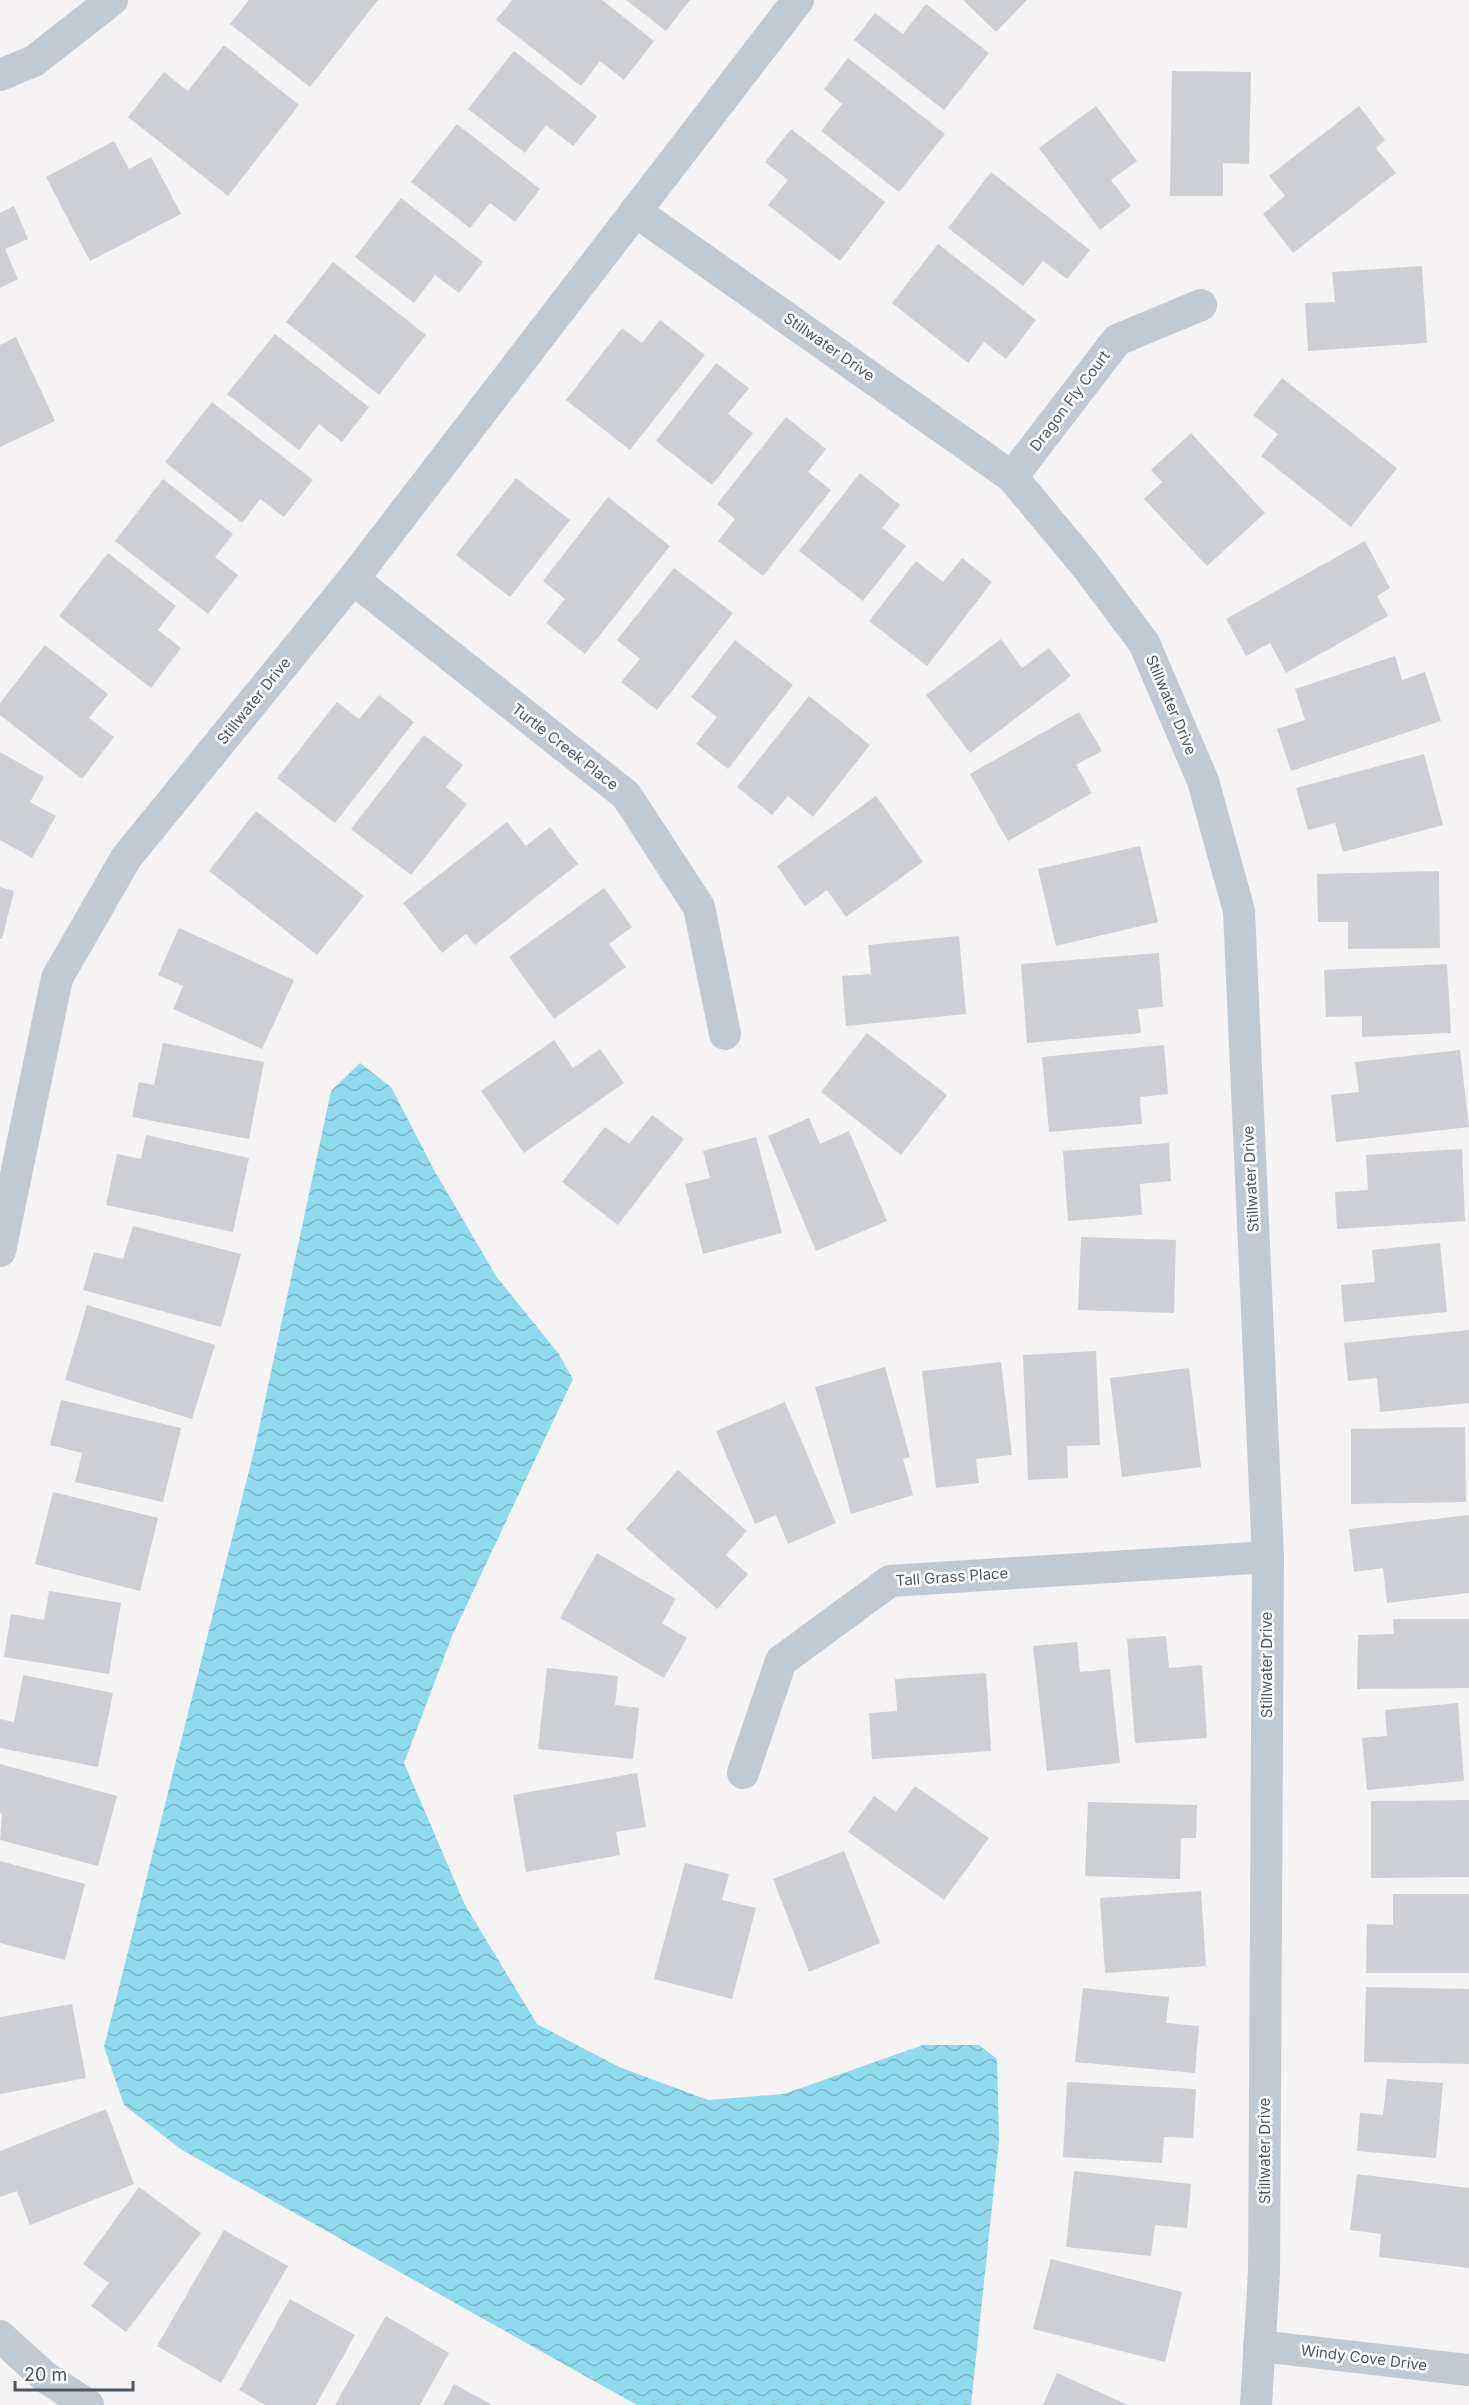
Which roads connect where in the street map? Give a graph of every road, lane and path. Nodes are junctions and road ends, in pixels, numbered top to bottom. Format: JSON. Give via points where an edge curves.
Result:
{"nodes":[{"id":1,"x":112,"y":0,"type":"edge"},
{"id":2,"x":798,"y":0,"type":"edge"},
{"id":3,"x":0,"y":75,"type":"edge"},
{"id":4,"x":635,"y":211,"type":"junction"},
{"id":5,"x":1201,"y":304,"type":"dead end"},
{"id":6,"x":1012,"y":477,"type":"junction"},
{"id":7,"x":353,"y":579,"type":"junction"},
{"id":8,"x":725,"y":1034,"type":"dead end"},
{"id":9,"x":0,"y":1251,"type":"edge"},
{"id":10,"x":1268,"y":1557,"type":"junction"},
{"id":11,"x":743,"y":1773,"type":"dead end"},
{"id":12,"x":0,"y":2336,"type":"edge"},
{"id":13,"x":1259,"y":2346,"type":"junction"},
{"id":14,"x":1469,"y":2370,"type":"edge"},
{"id":15,"x":88,"y":2405,"type":"edge"},
{"id":16,"x":1256,"y":2405,"type":"edge"}],
"edges":[{"from":1,"to":3,"type":"street","via":[[34,61]]},
{"from":2,"to":4,"type":"street","name":"Stillwater Drive"},
{"from":4,"to":6,"type":"street","name":"Stillwater Drive"},
{"from":4,"to":7,"type":"street","name":"Stillwater Drive"},
{"from":5,"to":6,"type":"street","name":"Dragon Fly Court","via":[[1117,340]]},
{"from":6,"to":10,"type":"street","name":"Stillwater Drive","via":[[1087,567],[1144,644],[1203,781],[1239,910]]},
{"from":7,"to":8,"type":"street","name":"Turtle Creek Place","via":[[626,795],[699,907]]},
{"from":7,"to":9,"type":"street","name":"Stillwater Drive","via":[[126,858],[57,978]]},
{"from":10,"to":11,"type":"street","name":"Tall Grass Place","via":[[890,1581],[781,1661]]},
{"from":10,"to":13,"type":"street","name":"Stillwater Drive","via":[[1264,2260]]},
{"from":12,"to":15,"type":"street","via":[[45,2377]]},
{"from":13,"to":14,"type":"street","name":"Windy Cove Drive"},
{"from":13,"to":16,"type":"street","name":"Stillwater Drive"}]}
